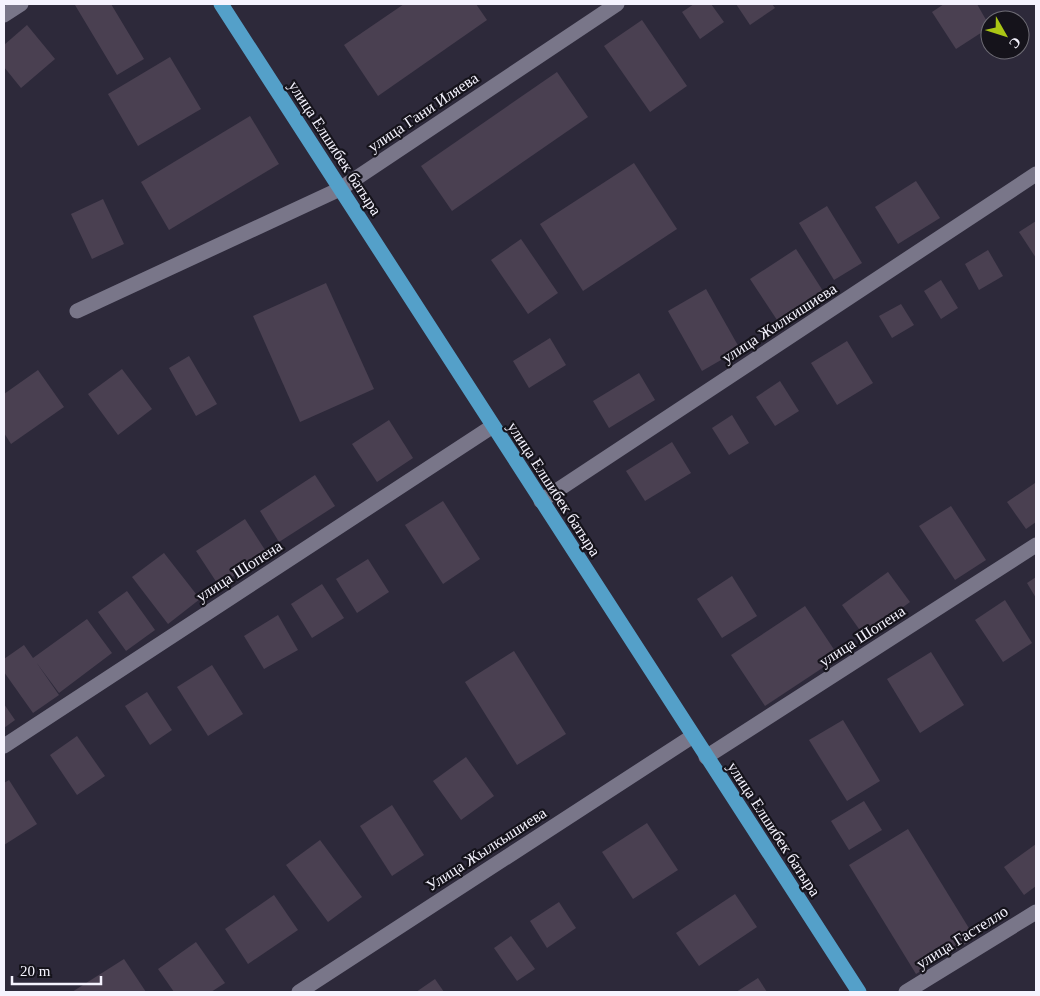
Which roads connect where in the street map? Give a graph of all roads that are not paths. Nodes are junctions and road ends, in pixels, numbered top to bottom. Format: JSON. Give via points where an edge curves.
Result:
{"nodes":[{"id":1,"x":21,"y":4,"type":"edge"},
{"id":2,"x":221,"y":4,"type":"edge"},
{"id":3,"x":617,"y":4,"type":"edge"},
{"id":4,"x":4,"y":15,"type":"edge"},
{"id":5,"x":1036,"y":174,"type":"edge"},
{"id":6,"x":340,"y":189,"type":"junction"},
{"id":7,"x":77,"y":311,"type":"dead end"},
{"id":8,"x":493,"y":426,"type":"junction"},
{"id":9,"x":541,"y":501,"type":"junction"},
{"id":10,"x":1036,"y":545,"type":"edge"},
{"id":11,"x":693,"y":736,"type":"junction"},
{"id":12,"x":4,"y":746,"type":"edge"},
{"id":13,"x":706,"y":757,"type":"junction"},
{"id":14,"x":1036,"y":912,"type":"edge"},
{"id":15,"x":299,"y":992,"type":"edge"},
{"id":16,"x":858,"y":992,"type":"edge"},
{"id":17,"x":906,"y":992,"type":"edge"}],
"edges":[{"from":1,"to":4,"type":"street"},
{"from":2,"to":6,"type":"main road","name":"улица Елшибек батыра"},
{"from":3,"to":6,"type":"street","name":"улица Гани Иляева"},
{"from":5,"to":9,"type":"street","name":"улица Жилкишиева"},
{"from":6,"to":7,"type":"street","name":"улица Гани Иляева"},
{"from":6,"to":8,"type":"main road","name":"улица Елшибек батыра"},
{"from":8,"to":9,"type":"main road","name":"улица Елшибек батыра"},
{"from":8,"to":12,"type":"street","name":"улица Шопена"},
{"from":9,"to":11,"type":"main road","name":"улица Елшибек батыра"},
{"from":10,"to":13,"type":"street","name":"улица Шопена"},
{"from":11,"to":13,"type":"main road","name":"улица Елшибек батыра"},
{"from":11,"to":15,"type":"street","name":"Улица Жылкышиева"},
{"from":13,"to":16,"type":"main road","name":"улица Елшибек батыра"},
{"from":14,"to":17,"type":"street","name":"улица Гастелло"}]}
